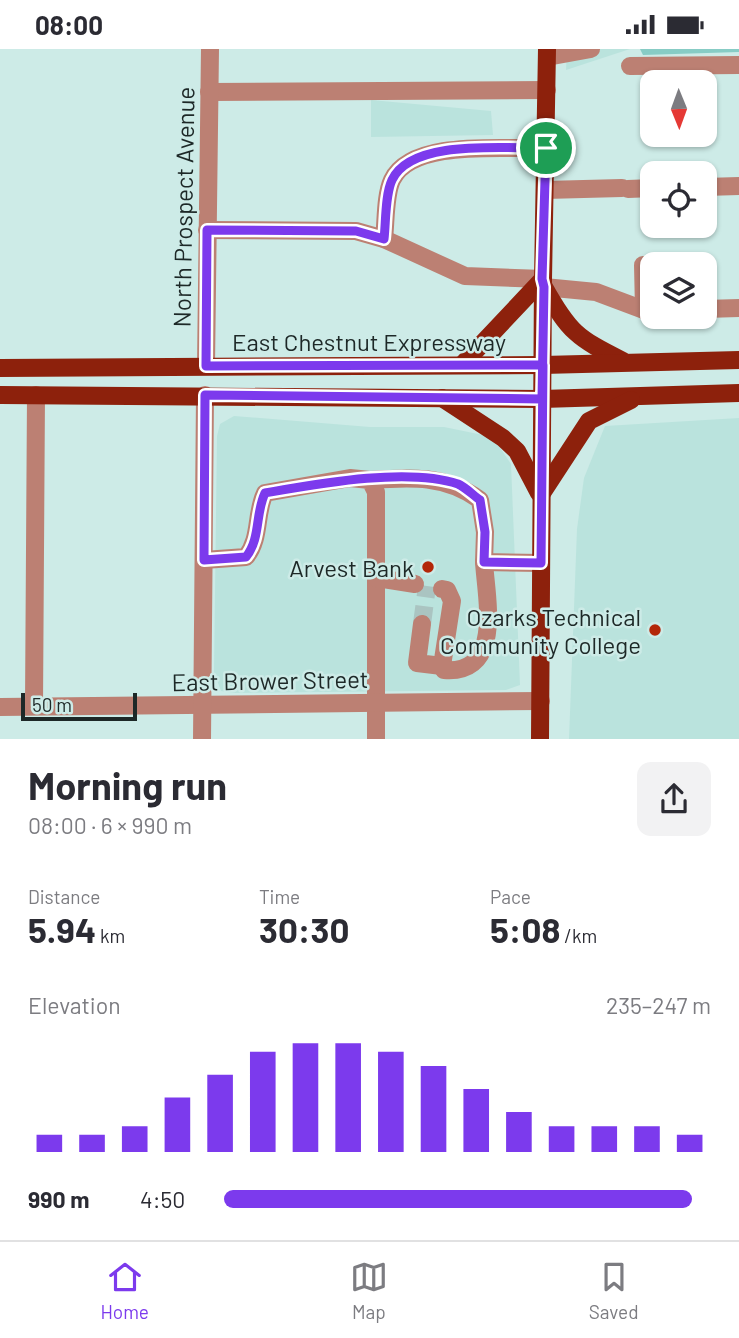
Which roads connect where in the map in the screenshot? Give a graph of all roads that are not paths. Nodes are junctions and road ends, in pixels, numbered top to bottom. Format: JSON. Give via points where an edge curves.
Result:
{"nodes":[{"id":1,"x":209,"y":49,"type":"edge"},
{"id":2,"x":590,"y":49,"type":"edge"},
{"id":3,"x":547,"y":53,"type":"edge"},
{"id":4,"x":739,"y":65,"type":"edge"},
{"id":5,"x":630,"y":66,"type":"dead end"},
{"id":6,"x":547,"y":90,"type":"junction"},
{"id":7,"x":209,"y":92,"type":"junction"},
{"id":8,"x":546,"y":148,"type":"junction"},
{"id":9,"x":739,"y":186,"type":"edge"},
{"id":10,"x":717,"y":187,"type":"edge"},
{"id":11,"x":640,"y":188,"type":"edge"},
{"id":12,"x":545,"y":190,"type":"junction"},
{"id":13,"x":207,"y":230,"type":"junction"},
{"id":14,"x":384,"y":239,"type":"junction"},
{"id":15,"x":543,"y":283,"type":"junction"},
{"id":16,"x":640,"y":306,"type":"edge"},
{"id":17,"x":739,"y":308,"type":"edge"},
{"id":18,"x":717,"y":309,"type":"edge"},
{"id":19,"x":739,"y":360,"type":"edge"},
{"id":20,"x":626,"y":362,"type":"junction"},
{"id":21,"x":462,"y":365,"type":"junction"},
{"id":22,"x":543,"y":365,"type":"junction"},
{"id":23,"x":206,"y":366,"type":"junction"},
{"id":24,"x":0,"y":367,"type":"edge"},
{"id":25,"x":739,"y":393,"type":"edge"},
{"id":26,"x":0,"y":395,"type":"edge"},
{"id":27,"x":36,"y":395,"type":"junction"},
{"id":28,"x":205,"y":395,"type":"junction"},
{"id":29,"x":645,"y":396,"type":"junction"},
{"id":30,"x":442,"y":398,"type":"junction"},
{"id":31,"x":542,"y":399,"type":"junction"},
{"id":32,"x":370,"y":480,"type":"junction"},
{"id":33,"x":541,"y":496,"type":"junction"},
{"id":34,"x":204,"y":560,"type":"junction"},
{"id":35,"x":484,"y":562,"type":"junction"},
{"id":36,"x":541,"y":563,"type":"junction"},
{"id":37,"x":377,"y":577,"type":"junction"},
{"id":38,"x":415,"y":584,"type":"dead end"},
{"id":39,"x":442,"y":589,"type":"dead end"},
{"id":40,"x":422,"y":624,"type":"tunnel mouth"},
{"id":41,"x":442,"y":666,"type":"junction"},
{"id":42,"x":541,"y":701,"type":"junction"},
{"id":43,"x":377,"y":703,"type":"junction"},
{"id":44,"x":202,"y":705,"type":"junction"},
{"id":45,"x":34,"y":706,"type":"junction"},
{"id":46,"x":0,"y":707,"type":"edge"},
{"id":47,"x":202,"y":739,"type":"edge"},
{"id":48,"x":376,"y":739,"type":"edge"},
{"id":49,"x":540,"y":739,"type":"edge"}],
"edges":[{"from":1,"to":7,"type":"street","name":"North Prospect Avenue"},
{"from":2,"to":3,"type":"street"},
{"from":3,"to":6,"type":"main road"},
{"from":4,"to":5,"type":"street"},
{"from":6,"to":7,"type":"street"},
{"from":6,"to":8,"type":"main road"},
{"from":7,"to":13,"type":"street","name":"North Prospect Avenue"},
{"from":8,"to":12,"type":"main road"},
{"from":8,"to":14,"type":"street","via":[[430,152],[404,164],[392,181]]},
{"from":9,"to":10,"type":"street"},
{"from":11,"to":12,"type":"street"},
{"from":12,"to":15,"type":"main road"},
{"from":13,"to":14,"type":"street","via":[[356,231]]},
{"from":13,"to":23,"type":"street","name":"North Prospect Avenue"},
{"from":14,"to":15,"type":"street","via":[[465,275]]},
{"from":15,"to":16,"type":"street","via":[[596,292]]},
{"from":15,"to":20,"type":"main road","via":[[565,324],[579,338]]},
{"from":15,"to":21,"type":"main road"},
{"from":15,"to":22,"type":"main road"},
{"from":17,"to":18,"type":"street"},
{"from":19,"to":20,"type":"main road","name":"East Chestnut Expressway"},
{"from":20,"to":22,"type":"main road","name":"East Chestnut Expressway"},
{"from":21,"to":22,"type":"main road","name":"East Chestnut Expressway"},
{"from":21,"to":23,"type":"main road","name":"East Chestnut Expressway"},
{"from":22,"to":31,"type":"main road"},
{"from":23,"to":24,"type":"main road","name":"East Chestnut Expressway"},
{"from":25,"to":29,"type":"main road"},
{"from":26,"to":27,"type":"main road"},
{"from":27,"to":28,"type":"main road"},
{"from":27,"to":45,"type":"street"},
{"from":28,"to":30,"type":"main road"},
{"from":28,"to":34,"type":"street"},
{"from":29,"to":31,"type":"main road"},
{"from":29,"to":33,"type":"main road","via":[[589,421]]},
{"from":30,"to":31,"type":"main road"},
{"from":30,"to":33,"type":"main road","via":[[517,451]]},
{"from":31,"to":33,"type":"main road"},
{"from":32,"to":34,"type":"street","via":[[350,478],[265,493],[258,508],[254,546],[246,557]]},
{"from":32,"to":35,"type":"street","via":[[408,478],[459,485],[480,500]]},
{"from":32,"to":37,"type":"street","via":[[376,492]]},
{"from":33,"to":36,"type":"main road"},
{"from":34,"to":44,"type":"street"},
{"from":35,"to":36,"type":"street"},
{"from":35,"to":41,"type":"street","via":[[488,638],[468,666],[454,671]]},
{"from":36,"to":42,"type":"main road"},
{"from":37,"to":38,"type":"street"},
{"from":37,"to":43,"type":"street"},
{"from":39,"to":41,"type":"street","via":[[452,601]]},
{"from":40,"to":41,"type":"street","via":[[417,663]]},
{"from":42,"to":43,"type":"street","name":"East Brower Street"},
{"from":42,"to":49,"type":"main road"},
{"from":43,"to":44,"type":"street","name":"East Brower Street"},
{"from":43,"to":48,"type":"street"},
{"from":44,"to":45,"type":"street","name":"East Brower Street"},
{"from":44,"to":47,"type":"street"},
{"from":45,"to":46,"type":"street","name":"East Brower Street"}]}
